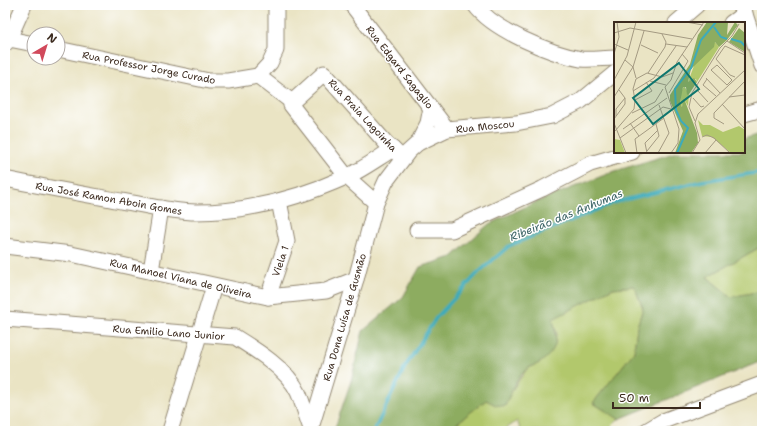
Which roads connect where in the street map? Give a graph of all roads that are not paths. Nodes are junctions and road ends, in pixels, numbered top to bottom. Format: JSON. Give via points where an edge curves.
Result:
{"nodes":[{"id":1,"x":24,"y":5,"type":"edge"},
{"id":2,"x":276,"y":5,"type":"edge"},
{"id":3,"x":352,"y":5,"type":"edge"},
{"id":4,"x":475,"y":5,"type":"edge"},
{"id":5,"x":697,"y":5,"type":"edge"},
{"id":6,"x":744,"y":9,"type":"edge"},
{"id":7,"x":677,"y":22,"type":"edge"},
{"id":8,"x":732,"y":22,"type":"edge"},
{"id":9,"x":7,"y":42,"type":"edge"},
{"id":10,"x":26,"y":43,"type":"edge"},
{"id":11,"x":66,"y":51,"type":"edge"},
{"id":12,"x":614,"y":58,"type":"edge"},
{"id":13,"x":762,"y":66,"type":"edge"},
{"id":14,"x":614,"y":74,"type":"edge"},
{"id":15,"x":258,"y":76,"type":"junction"},
{"id":16,"x":292,"y":102,"type":"junction"},
{"id":17,"x":431,"y":108,"type":"junction"},
{"id":18,"x":762,"y":109,"type":"edge"},
{"id":19,"x":745,"y":114,"type":"edge"},
{"id":20,"x":447,"y":129,"type":"junction"},
{"id":21,"x":418,"y":143,"type":"junction"},
{"id":22,"x":396,"y":151,"type":"joint"},
{"id":23,"x":628,"y":153,"type":"edge"},
{"id":24,"x":347,"y":177,"type":"junction"},
{"id":25,"x":5,"y":179,"type":"edge"},
{"id":26,"x":279,"y":201,"type":"junction"},
{"id":27,"x":376,"y":202,"type":"junction"},
{"id":28,"x":161,"y":208,"type":"junction"},
{"id":29,"x":417,"y":230,"type":"dead end"},
{"id":30,"x":5,"y":246,"type":"edge"},
{"id":31,"x":151,"y":272,"type":"junction"},
{"id":32,"x":356,"y":279,"type":"junction"},
{"id":33,"x":214,"y":286,"type":"junction"},
{"id":34,"x":268,"y":298,"type":"junction"},
{"id":35,"x":5,"y":319,"type":"edge"},
{"id":36,"x":199,"y":334,"type":"junction"},
{"id":37,"x":762,"y":384,"type":"edge"},
{"id":38,"x":310,"y":429,"type":"edge"},
{"id":39,"x":170,"y":431,"type":"edge"},
{"id":40,"x":646,"y":431,"type":"edge"}],
"edges":[{"from":1,"to":9,"type":"street"},
{"from":2,"to":15,"type":"street","via":[[276,50],[270,63]]},
{"from":3,"to":17,"type":"street","name":"Rua Edgard Sagaglio"},
{"from":4,"to":12,"type":"street","via":[[479,11],[512,33],[546,50],[582,59]]},
{"from":5,"to":7,"type":"street"},
{"from":6,"to":8,"type":"street"},
{"from":6,"to":13,"type":"street"},
{"from":9,"to":10,"type":"street"},
{"from":11,"to":15,"type":"street","name":"Rua Professor Jorge Curado","via":[[209,81]]},
{"from":14,"to":20,"type":"street","name":"Rua Moscou","via":[[581,101],[552,116],[516,123]]},
{"from":15,"to":16,"type":"street"},
{"from":16,"to":22,"type":"street","name":"Rua Praia Lagoinha","via":[[324,73]]},
{"from":16,"to":24,"type":"street","via":[[291,105]]},
{"from":17,"to":20,"type":"street","name":"Rua Edgard Sagaglio"},
{"from":17,"to":21,"type":"street","via":[[428,123]]},
{"from":18,"to":19,"type":"street"},
{"from":20,"to":21,"type":"street","name":"Rua Moscou"},
{"from":21,"to":27,"type":"street","name":"Rua Moscou","via":[[386,181]]},
{"from":22,"to":24,"type":"street","name":"Rua José Ramon Aboin Gomes"},
{"from":23,"to":29,"type":"street","via":[[590,164],[452,230]]},
{"from":24,"to":26,"type":"street","name":"Rua José Ramon Aboin Gomes"},
{"from":24,"to":27,"type":"street"},
{"from":25,"to":28,"type":"street","name":"Rua José Ramon Aboin Gomes"},
{"from":26,"to":28,"type":"street","name":"Rua José Ramon Aboin Gomes","via":[[243,209],[215,211],[195,212]]},
{"from":26,"to":34,"type":"street","name":"Viela 1","via":[[287,241]]},
{"from":27,"to":32,"type":"street","name":"Rua Dona Luísa de Gusmão"},
{"from":28,"to":31,"type":"street"},
{"from":30,"to":31,"type":"street","name":"Rua Manoel Viana de Oliveira","via":[[71,254]]},
{"from":31,"to":33,"type":"street","name":"Rua Manoel Viana de Oliveira"},
{"from":32,"to":34,"type":"street","name":"Rua Manoel Viana de Oliveira","via":[[326,291]]},
{"from":32,"to":38,"type":"street","name":"Rua Dona Luísa de Gusmão"},
{"from":33,"to":34,"type":"street","name":"Rua Manoel Viana de Oliveira"},
{"from":33,"to":36,"type":"street"},
{"from":35,"to":36,"type":"street","name":"Rua Emilio Lano Junior"},
{"from":36,"to":38,"type":"street","name":"Rua Emilio Lano Junior","via":[[235,337],[263,355],[282,372],[297,391]]},
{"from":36,"to":39,"type":"street"},
{"from":37,"to":40,"type":"street","via":[[663,421]]}]}
